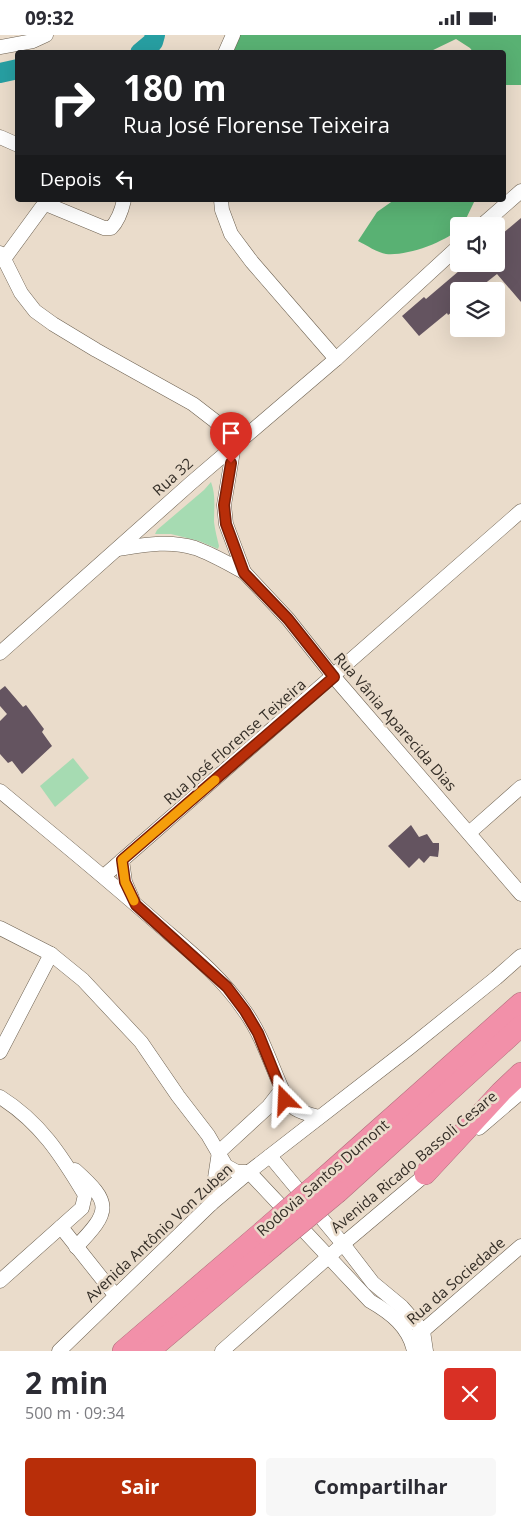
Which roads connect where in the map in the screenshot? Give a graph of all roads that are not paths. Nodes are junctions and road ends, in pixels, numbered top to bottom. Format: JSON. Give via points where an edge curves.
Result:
{"nodes":[{"id":1,"x":46,"y":35,"type":"edge"},
{"id":2,"x":233,"y":35,"type":"edge"},
{"id":3,"x":0,"y":47,"type":"edge"},
{"id":4,"x":226,"y":50,"type":"edge"},
{"id":5,"x":0,"y":137,"type":"edge"},
{"id":6,"x":15,"y":144,"type":"edge"},
{"id":7,"x":521,"y":191,"type":"edge"},
{"id":8,"x":123,"y":202,"type":"edge"},
{"id":9,"x":220,"y":202,"type":"edge"},
{"id":10,"x":491,"y":217,"type":"edge"},
{"id":11,"x":450,"y":253,"type":"edge"},
{"id":12,"x":2,"y":256,"type":"edge"},
{"id":13,"x":336,"y":359,"type":"junction"},
{"id":14,"x":234,"y":445,"type":"junction"},
{"id":15,"x":521,"y":511,"type":"edge"},
{"id":16,"x":117,"y":549,"type":"junction"},
{"id":17,"x":244,"y":573,"type":"junction"},
{"id":18,"x":0,"y":653,"type":"edge"},
{"id":19,"x":334,"y":677,"type":"junction"},
{"id":20,"x":521,"y":787,"type":"edge"},
{"id":21,"x":0,"y":791,"type":"edge"},
{"id":22,"x":469,"y":833,"type":"junction"},
{"id":23,"x":122,"y":860,"type":"junction"},
{"id":24,"x":104,"y":877,"type":"junction"},
{"id":25,"x":521,"y":894,"type":"edge"},
{"id":26,"x":136,"y":905,"type":"junction"},
{"id":27,"x":0,"y":927,"type":"edge"},
{"id":28,"x":51,"y":954,"type":"junction"},
{"id":29,"x":521,"y":957,"type":"edge"},
{"id":30,"x":521,"y":1003,"type":"edge"},
{"id":31,"x":521,"y":1026,"type":"edge"},
{"id":32,"x":0,"y":1052,"type":"edge"},
{"id":33,"x":521,"y":1073,"type":"edge"},
{"id":34,"x":282,"y":1089,"type":"junction"},
{"id":35,"x":521,"y":1092,"type":"edge"},
{"id":36,"x":1,"y":1099,"type":"edge"},
{"id":37,"x":319,"y":1117,"type":"junction"},
{"id":38,"x":219,"y":1152,"type":"junction"},
{"id":39,"x":270,"y":1156,"type":"junction"},
{"id":40,"x":64,"y":1159,"type":"junction"},
{"id":41,"x":249,"y":1172,"type":"junction"},
{"id":42,"x":425,"y":1175,"type":"junction"},
{"id":43,"x":332,"y":1185,"type":"junction"},
{"id":44,"x":211,"y":1204,"type":"junction"},
{"id":45,"x":61,"y":1227,"type":"junction"},
{"id":46,"x":268,"y":1239,"type":"junction"},
{"id":47,"x":343,"y":1244,"type":"junction"},
{"id":48,"x":521,"y":1246,"type":"edge"},
{"id":49,"x":76,"y":1247,"type":"junction"},
{"id":50,"x":328,"y":1257,"type":"junction"},
{"id":51,"x":0,"y":1281,"type":"edge"},
{"id":52,"x":115,"y":1295,"type":"junction"},
{"id":53,"x":423,"y":1331,"type":"junction"},
{"id":54,"x":413,"y":1345,"type":"edge"},
{"id":55,"x":59,"y":1351,"type":"edge"},
{"id":56,"x":123,"y":1351,"type":"edge"},
{"id":57,"x":149,"y":1351,"type":"edge"},
{"id":58,"x":222,"y":1351,"type":"edge"},
{"id":59,"x":426,"y":1351,"type":"edge"}],
"edges":[{"from":1,"to":3,"type":"street","via":[[33,41]]},
{"from":2,"to":4,"type":"street"},
{"from":5,"to":6,"type":"street"},
{"from":7,"to":10,"type":"street"},
{"from":8,"to":12,"type":"street","via":[[111,228],[46,205]]},
{"from":9,"to":13,"type":"street","via":[[231,234]]},
{"from":11,"to":13,"type":"street","name":"Rua 32"},
{"from":12,"to":14,"type":"street","via":[[21,293],[52,324],[193,403],[215,421]]},
{"from":13,"to":14,"type":"street","name":"Rua 32"},
{"from":14,"to":16,"type":"street","name":"Rua 32"},
{"from":14,"to":17,"type":"street","name":"Rua Vânia Aparecida Dias","via":[[224,505],[226,524]]},
{"from":15,"to":19,"type":"street","name":"Rua José Florense Teixeira"},
{"from":16,"to":17,"type":"street","name":"Rua Vânia Aparecida Dias","via":[[172,543],[195,548]]},
{"from":16,"to":18,"type":"street","name":"Rua 32"},
{"from":17,"to":19,"type":"street","name":"Rua Vânia Aparecida Dias","via":[[288,619]]},
{"from":19,"to":22,"type":"street","name":"Rua Vânia Aparecida Dias"},
{"from":19,"to":23,"type":"street","name":"Rua José Florense Teixeira"},
{"from":20,"to":22,"type":"street"},
{"from":21,"to":24,"type":"street"},
{"from":22,"to":25,"type":"street","name":"Rua Vânia Aparecida Dias"},
{"from":23,"to":24,"type":"street","name":"Rua José Florense Teixeira"},
{"from":23,"to":26,"type":"street","via":[[125,882]]},
{"from":24,"to":26,"type":"street"},
{"from":26,"to":34,"type":"street","via":[[227,987],[258,1033]]},
{"from":27,"to":28,"type":"street"},
{"from":28,"to":32,"type":"street"},
{"from":28,"to":38,"type":"street","via":[[83,980],[141,1042]]},
{"from":29,"to":37,"type":"street","name":"Avenida Antônio Von Zuben"},
{"from":30,"to":43,"type":"highway","name":"Rodovia Santos Dumont"},
{"from":31,"to":43,"type":"highway","name":"Rodovia Santos Dumont","via":[[406,1129]]},
{"from":33,"to":42,"type":"highway"},
{"from":34,"to":37,"type":"street","via":[[285,1100],[293,1107]]},
{"from":34,"to":38,"type":"street","via":[[268,1107]]},
{"from":35,"to":42,"type":"street","name":"Avenida Ricado Bassoli Cesare"},
{"from":36,"to":40,"type":"street","via":[[41,1130]]},
{"from":37,"to":39,"type":"street","name":"Avenida Antônio Von Zuben"},
{"from":38,"to":41,"type":"street","via":[[230,1169]]},
{"from":38,"to":44,"type":"street"},
{"from":39,"to":41,"type":"street","name":"Avenida Antônio Von Zuben"},
{"from":39,"to":47,"type":"street"},
{"from":40,"to":45,"type":"street","via":[[85,1195],[82,1208]]},
{"from":40,"to":49,"type":"street","via":[[94,1187],[102,1201],[103,1212]]},
{"from":41,"to":44,"type":"street","name":"Avenida Antônio Von Zuben"},
{"from":41,"to":50,"type":"street"},
{"from":42,"to":47,"type":"street","name":"Avenida Ricado Bassoli Cesare"},
{"from":43,"to":46,"type":"highway","name":"Rodovia Santos Dumont","bridge":true},
{"from":44,"to":52,"type":"street","name":"Avenida Antônio Von Zuben"},
{"from":45,"to":49,"type":"street"},
{"from":45,"to":51,"type":"street"},
{"from":46,"to":56,"type":"highway","name":"Rodovia Santos Dumont"},
{"from":46,"to":57,"type":"highway","name":"Rodovia Santos Dumont"},
{"from":47,"to":50,"type":"street","name":"Avenida Ricado Bassoli Cesare"},
{"from":47,"to":53,"type":"street","via":[[373,1283],[402,1307]]},
{"from":48,"to":53,"type":"street","name":"Rua da Sociedade"},
{"from":49,"to":52,"type":"street"},
{"from":50,"to":54,"type":"street","via":[[370,1301],[400,1323]]},
{"from":50,"to":58,"type":"street","name":"Avenida Ricado Bassoli Cesare"},
{"from":52,"to":55,"type":"street","name":"Avenida Antônio Von Zuben"},
{"from":53,"to":54,"type":"street","name":"Rua da Sociedade"},
{"from":53,"to":59,"type":"street"}]}
